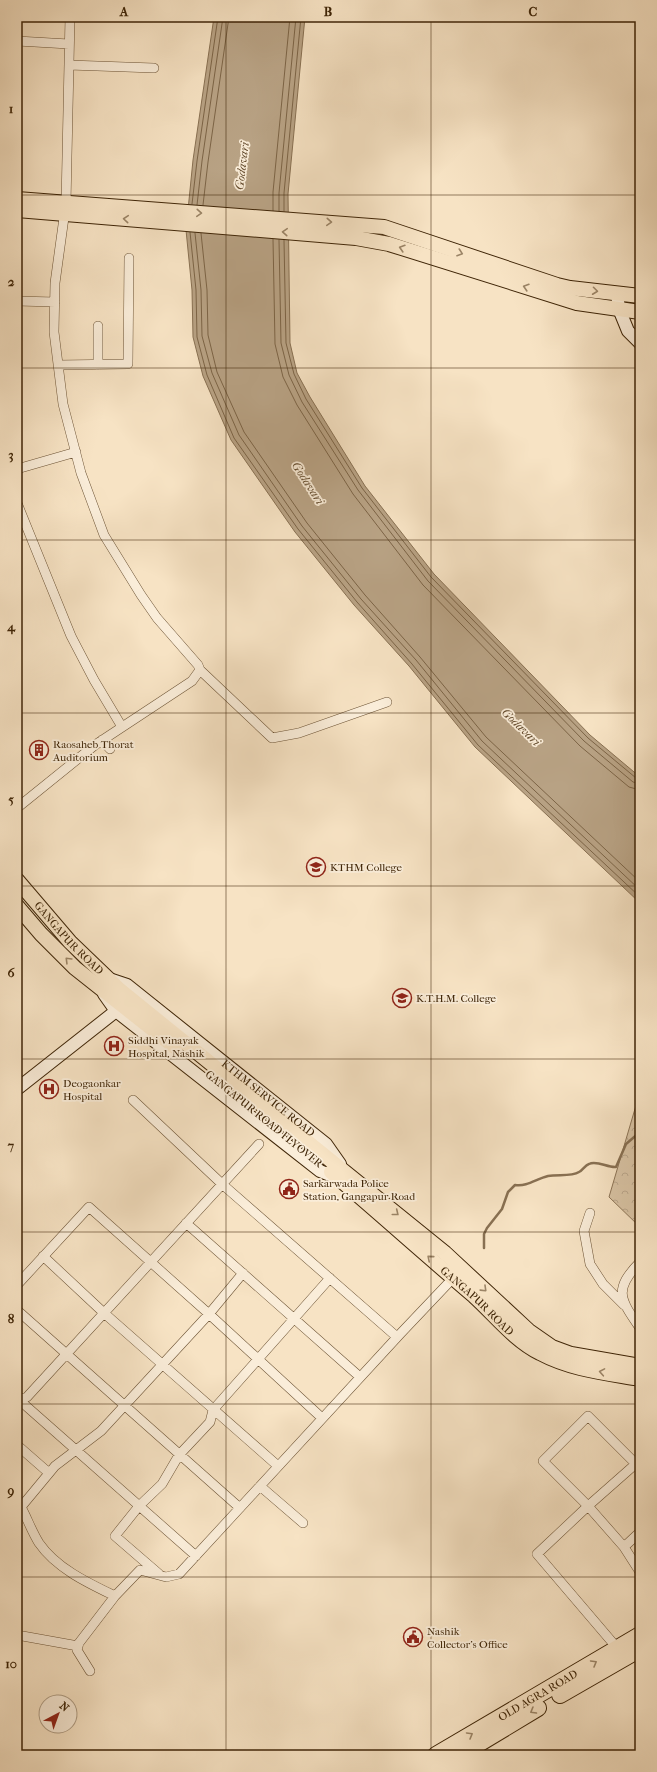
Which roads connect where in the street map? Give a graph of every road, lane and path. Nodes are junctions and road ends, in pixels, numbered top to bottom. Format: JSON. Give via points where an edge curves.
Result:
{"nodes":[{"id":1,"x":70,"y":17,"type":"edge"},
{"id":2,"x":17,"y":41,"type":"edge"},
{"id":3,"x":69,"y":44,"type":"junction"},
{"id":4,"x":69,"y":65,"type":"junction"},
{"id":5,"x":154,"y":68,"type":"dead end"},
{"id":6,"x":17,"y":199,"type":"edge"},
{"id":7,"x":65,"y":208,"type":"junction"},
{"id":8,"x":17,"y":210,"type":"edge"},
{"id":9,"x":163,"y":217,"type":"junction"},
{"id":10,"x":129,"y":258,"type":"dead end"},
{"id":11,"x":617,"y":293,"type":"junction"},
{"id":12,"x":640,"y":296,"type":"edge"},
{"id":13,"x":17,"y":301,"type":"edge"},
{"id":14,"x":55,"y":302,"type":"junction"},
{"id":15,"x":619,"y":309,"type":"junction"},
{"id":16,"x":640,"y":312,"type":"edge"},
{"id":17,"x":98,"y":326,"type":"dead end"},
{"id":18,"x":640,"y":343,"type":"edge"},
{"id":19,"x":58,"y":365,"type":"junction"},
{"id":20,"x":98,"y":365,"type":"junction"},
{"id":21,"x":76,"y":452,"type":"junction"},
{"id":22,"x":17,"y":469,"type":"edge"},
{"id":23,"x":17,"y":503,"type":"edge"},
{"id":24,"x":200,"y":670,"type":"junction"},
{"id":25,"x":387,"y":702,"type":"dead end"},
{"id":26,"x":122,"y":727,"type":"junction"},
{"id":27,"x":102,"y":740,"type":"junction"},
{"id":28,"x":110,"y":749,"type":"dead end"},
{"id":29,"x":17,"y":808,"type":"edge"},
{"id":30,"x":17,"y":880,"type":"edge"},
{"id":31,"x":17,"y":906,"type":"edge"},
{"id":32,"x":102,"y":982,"type":"junction"},
{"id":33,"x":117,"y":1000,"type":"junction"},
{"id":34,"x":17,"y":1089,"type":"edge"},
{"id":35,"x":133,"y":1100,"type":"dead end"},
{"id":36,"x":259,"y":1144,"type":"dead end"},
{"id":37,"x":341,"y":1174,"type":"junction"},
{"id":38,"x":222,"y":1184,"type":"junction"},
{"id":39,"x":590,"y":1213,"type":"dead end"},
{"id":40,"x":186,"y":1223,"type":"junction"},
{"id":41,"x":43,"y":1256,"type":"junction"},
{"id":42,"x":150,"y":1262,"type":"junction"},
{"id":43,"x":640,"y":1262,"type":"edge"},
{"id":44,"x":243,"y":1273,"type":"junction"},
{"id":45,"x":458,"y":1273,"type":"junction"},
{"id":46,"x":330,"y":1278,"type":"junction"},
{"id":47,"x":17,"y":1285,"type":"edge"},
{"id":48,"x":624,"y":1305,"type":"junction"},
{"id":49,"x":17,"y":1310,"type":"edge"},
{"id":50,"x":104,"y":1313,"type":"junction"},
{"id":51,"x":209,"y":1314,"type":"junction"},
{"id":52,"x":294,"y":1318,"type":"junction"},
{"id":53,"x":640,"y":1328,"type":"edge"},
{"id":54,"x":397,"y":1337,"type":"junction"},
{"id":55,"x":66,"y":1354,"type":"junction"},
{"id":56,"x":258,"y":1359,"type":"junction"},
{"id":57,"x":163,"y":1364,"type":"junction"},
{"id":58,"x":640,"y":1366,"type":"edge"},
{"id":59,"x":360,"y":1377,"type":"junction"},
{"id":60,"x":640,"y":1379,"type":"edge"},
{"id":61,"x":18,"y":1399,"type":"edge"},
{"id":62,"x":124,"y":1406,"type":"junction"},
{"id":63,"x":213,"y":1410,"type":"junction"},
{"id":64,"x":322,"y":1418,"type":"junction"},
{"id":65,"x":17,"y":1445,"type":"edge"},
{"id":66,"x":75,"y":1450,"type":"junction"},
{"id":67,"x":180,"y":1455,"type":"junction"},
{"id":68,"x":638,"y":1462,"type":"edge"},
{"id":69,"x":278,"y":1466,"type":"junction"},
{"id":70,"x":49,"y":1474,"type":"junction"},
{"id":71,"x":260,"y":1486,"type":"junction"},
{"id":72,"x":19,"y":1505,"type":"edge"},
{"id":73,"x":139,"y":1506,"type":"junction"},
{"id":74,"x":588,"y":1506,"type":"junction"},
{"id":75,"x":240,"y":1508,"type":"junction"},
{"id":76,"x":303,"y":1523,"type":"dead end"},
{"id":77,"x":640,"y":1532,"type":"edge"},
{"id":78,"x":624,"y":1547,"type":"junction"},
{"id":79,"x":196,"y":1556,"type":"junction"},
{"id":80,"x":640,"y":1572,"type":"edge"},
{"id":81,"x":162,"y":1576,"type":"junction"},
{"id":82,"x":115,"y":1596,"type":"junction"},
{"id":83,"x":17,"y":1635,"type":"edge"},
{"id":84,"x":639,"y":1640,"type":"edge"},
{"id":85,"x":78,"y":1646,"type":"junction"},
{"id":86,"x":618,"y":1649,"type":"junction"},
{"id":87,"x":90,"y":1671,"type":"dead end"},
{"id":88,"x":436,"y":1755,"type":"edge"},
{"id":89,"x":460,"y":1755,"type":"edge"}],
"edges":[{"from":1,"to":3,"type":"street"},
{"from":2,"to":3,"type":"street"},
{"from":3,"to":4,"type":"street"},
{"from":4,"to":5,"type":"street"},
{"from":4,"to":7,"type":"street"},
{"from":6,"to":7,"type":"main road"},
{"from":7,"to":8,"type":"main road"},
{"from":7,"to":9,"type":"main road"},
{"from":7,"to":14,"type":"street","via":[[55,283]]},
{"from":9,"to":11,"type":"main road","one_way":true,"via":[[384,227],[557,285]]},
{"from":15,"to":9,"type":"main road","one_way":true,"via":[[577,303],[389,244],[324,234]]},
{"from":10,"to":20,"type":"street","via":[[128,364]]},
{"from":11,"to":12,"type":"main road"},
{"from":11,"to":15,"type":"street"},
{"from":13,"to":14,"type":"street"},
{"from":14,"to":19,"type":"street","via":[[54,332]]},
{"from":15,"to":16,"type":"main road"},
{"from":15,"to":18,"type":"street","via":[[628,331]]},
{"from":17,"to":20,"type":"street"},
{"from":19,"to":20,"type":"street"},
{"from":19,"to":21,"type":"street","via":[[63,404]]},
{"from":21,"to":22,"type":"street"},
{"from":21,"to":24,"type":"street","via":[[104,535],[157,618]]},
{"from":23,"to":26,"type":"street","via":[[71,636]]},
{"from":24,"to":25,"type":"street","via":[[272,738],[299,733]]},
{"from":24,"to":26,"type":"street","via":[[192,681]]},
{"from":26,"to":27,"type":"street"},
{"from":27,"to":28,"type":"street"},
{"from":27,"to":29,"type":"street"},
{"from":30,"to":32,"type":"main road","name":"GANGAPUR ROAD"},
{"from":32,"to":31,"type":"main road","name":"GANGAPUR ROAD","one_way":true,"via":[[75,968]]},
{"from":32,"to":33,"type":"main road","name":"GANGAPUR ROAD FLYOVER"},
{"from":32,"to":33,"type":"street"},
{"from":32,"to":37,"type":"street","name":"KTHM SERVICE ROAD","via":[[127,985],[326,1144]]},
{"from":33,"to":34,"type":"street"},
{"from":33,"to":37,"type":"main road","name":"GANGAPUR ROAD FLYOVER"},
{"from":33,"to":37,"type":"street","via":[[320,1171]]},
{"from":35,"to":38,"type":"street"},
{"from":36,"to":38,"type":"street"},
{"from":37,"to":45,"type":"main road","name":"GANGAPUR ROAD"},
{"from":38,"to":40,"type":"street"},
{"from":38,"to":46,"type":"street"},
{"from":39,"to":48,"type":"street","via":[[584,1231],[590,1264],[603,1284]]},
{"from":40,"to":42,"type":"street"},
{"from":40,"to":44,"type":"street"},
{"from":41,"to":42,"type":"street","via":[[89,1207]]},
{"from":41,"to":47,"type":"street"},
{"from":41,"to":50,"type":"street"},
{"from":42,"to":50,"type":"street"},
{"from":42,"to":51,"type":"street"},
{"from":43,"to":48,"type":"street","via":[[624,1283]]},
{"from":44,"to":51,"type":"street"},
{"from":44,"to":52,"type":"street"},
{"from":45,"to":54,"type":"street"},
{"from":45,"to":58,"type":"main road","name":"GANGAPUR ROAD","one_way":true,"via":[[552,1347],[571,1354]]},
{"from":60,"to":45,"type":"main road","name":"GANGAPUR ROAD","one_way":true,"via":[[578,1368],[539,1353],[510,1332]]},
{"from":46,"to":52,"type":"street"},
{"from":46,"to":54,"type":"street"},
{"from":48,"to":53,"type":"street"},
{"from":49,"to":55,"type":"street"},
{"from":50,"to":55,"type":"street"},
{"from":50,"to":57,"type":"street"},
{"from":51,"to":56,"type":"street"},
{"from":51,"to":57,"type":"street"},
{"from":52,"to":56,"type":"street"},
{"from":52,"to":59,"type":"street"},
{"from":54,"to":59,"type":"street"},
{"from":55,"to":61,"type":"street","via":[[27,1397]]},
{"from":55,"to":62,"type":"street"},
{"from":56,"to":63,"type":"street"},
{"from":56,"to":64,"type":"street"},
{"from":57,"to":62,"type":"street"},
{"from":57,"to":63,"type":"street"},
{"from":59,"to":64,"type":"street"},
{"from":61,"to":66,"type":"street"},
{"from":62,"to":66,"type":"street","via":[[101,1431]]},
{"from":62,"to":67,"type":"street"},
{"from":63,"to":67,"type":"street","via":[[210,1422]]},
{"from":63,"to":69,"type":"street"},
{"from":64,"to":69,"type":"street"},
{"from":65,"to":70,"type":"street"},
{"from":66,"to":70,"type":"street"},
{"from":66,"to":73,"type":"street"},
{"from":67,"to":73,"type":"street","via":[[162,1484]]},
{"from":67,"to":75,"type":"street"},
{"from":68,"to":74,"type":"street"},
{"from":68,"to":74,"type":"street","via":[[588,1416],[543,1461]]},
{"from":69,"to":71,"type":"street"},
{"from":70,"to":72,"type":"street"},
{"from":71,"to":75,"type":"street"},
{"from":71,"to":76,"type":"street"},
{"from":72,"to":82,"type":"street","via":[[40,1543],[58,1563]]},
{"from":73,"to":79,"type":"street"},
{"from":73,"to":81,"type":"street","via":[[114,1536]]},
{"from":74,"to":78,"type":"street"},
{"from":74,"to":86,"type":"street","via":[[536,1554]]},
{"from":75,"to":79,"type":"street"},
{"from":77,"to":78,"type":"street"},
{"from":78,"to":80,"type":"street"},
{"from":79,"to":81,"type":"street","via":[[179,1574]]},
{"from":81,"to":82,"type":"street","via":[[140,1570]]},
{"from":82,"to":85,"type":"street","via":[[84,1634]]},
{"from":83,"to":85,"type":"street"},
{"from":84,"to":86,"type":"highway","name":"OLD AGRA ROAD"},
{"from":84,"to":89,"type":"highway","name":"OLD AGRA ROAD","one_way":true},
{"from":85,"to":87,"type":"street","via":[[77,1650]]},
{"from":88,"to":86,"type":"highway","name":"OLD AGRA ROAD","one_way":true}]}
